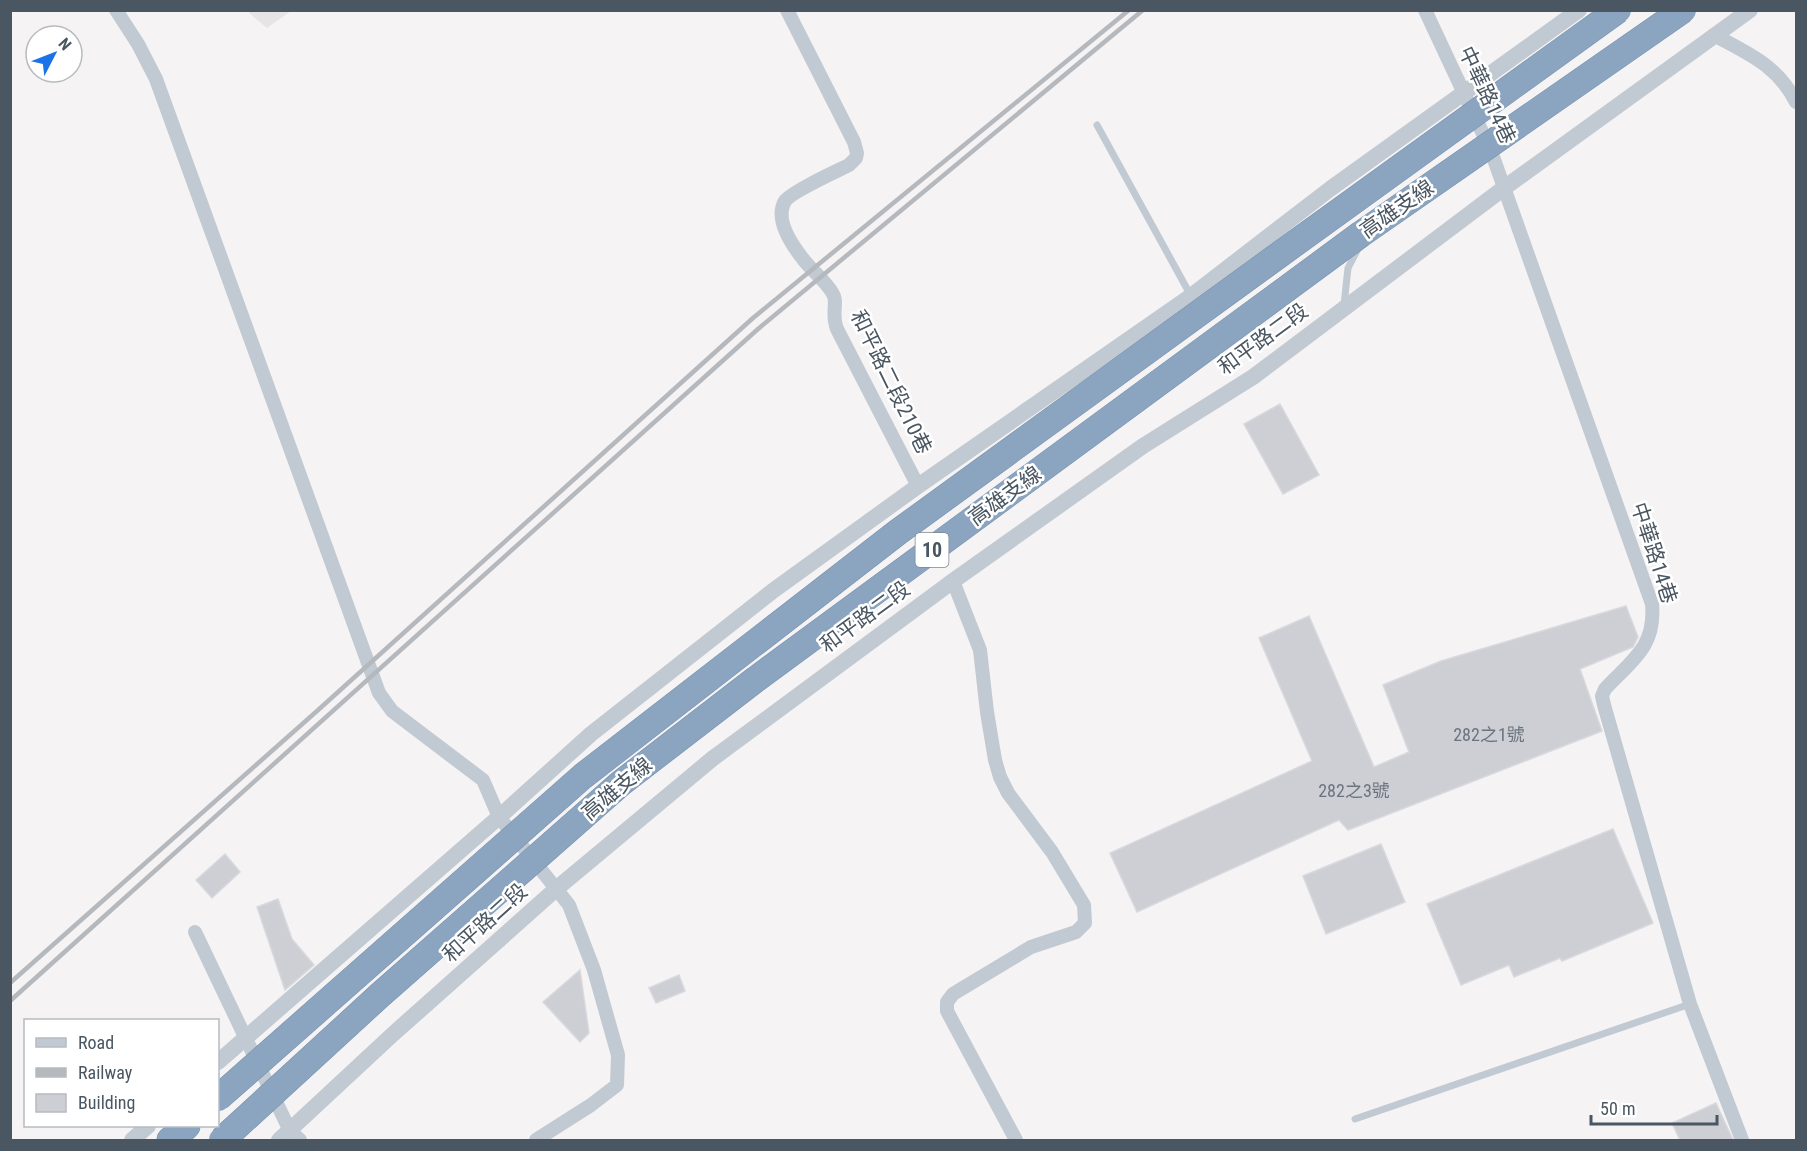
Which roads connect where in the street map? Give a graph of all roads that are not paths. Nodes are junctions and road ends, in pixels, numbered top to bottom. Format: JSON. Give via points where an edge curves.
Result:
{"nodes":[{"id":1,"x":116,"y":10,"type":"edge"},
{"id":2,"x":787,"y":10,"type":"edge"},
{"id":3,"x":1425,"y":10,"type":"edge"},
{"id":4,"x":1579,"y":10,"type":"edge"},
{"id":5,"x":1618,"y":10,"type":"edge"},
{"id":6,"x":1683,"y":10,"type":"edge"},
{"id":7,"x":1750,"y":10,"type":"edge"},
{"id":8,"x":1714,"y":35,"type":"junction"},
{"id":9,"x":1464,"y":93,"type":"junction"},
{"id":10,"x":1797,"y":102,"type":"edge"},
{"id":11,"x":1097,"y":125,"type":"dead end"},
{"id":12,"x":1491,"y":152,"type":"junction"},
{"id":13,"x":1504,"y":188,"type":"junction"},
{"id":14,"x":1191,"y":296,"type":"junction"},
{"id":15,"x":1343,"y":307,"type":"junction"},
{"id":16,"x":918,"y":486,"type":"junction"},
{"id":17,"x":953,"y":580,"type":"junction"},
{"id":18,"x":499,"y":817,"type":"junction"},
{"id":19,"x":556,"y":889,"type":"junction"},
{"id":20,"x":195,"y":932,"type":"dead end"},
{"id":21,"x":1690,"y":1005,"type":"junction"},
{"id":22,"x":246,"y":1036,"type":"junction"},
{"id":23,"x":219,"y":1061,"type":"edge"},
{"id":24,"x":219,"y":1097,"type":"edge"},
{"id":25,"x":1355,"y":1119,"type":"dead end"},
{"id":26,"x":146,"y":1127,"type":"edge"},
{"id":27,"x":185,"y":1127,"type":"edge"},
{"id":28,"x":290,"y":1137,"type":"edge"},
{"id":29,"x":132,"y":1140,"type":"edge"},
{"id":30,"x":170,"y":1140,"type":"edge"},
{"id":31,"x":222,"y":1140,"type":"edge"},
{"id":32,"x":536,"y":1140,"type":"edge"},
{"id":33,"x":1016,"y":1140,"type":"edge"},
{"id":34,"x":1742,"y":1140,"type":"edge"}],
"edges":[{"from":1,"to":18,"type":"street","via":[[156,79],[379,693],[392,711],[483,780]]},
{"from":2,"to":16,"type":"street","name":"和平路二段210巷","via":[[857,153],[849,165],[789,197],[782,208],[783,225],[802,258],[833,292],[833,321]]},
{"from":3,"to":9,"type":"street","name":"中華路14巷"},
{"from":4,"to":9,"type":"street"},
{"from":5,"to":24,"type":"highway","name":"高雄支線","number":"10","bridge":true,"via":[[898,532],[592,769]]},
{"from":6,"to":31,"type":"highway","name":"高雄支線","number":"10","bridge":true,"via":[[1361,234],[738,693],[603,799],[380,994]]},
{"from":7,"to":8,"type":"street","name":"和平路二段"},
{"from":8,"to":10,"type":"street","via":[[1768,65]]},
{"from":8,"to":13,"type":"street","name":"和平路二段"},
{"from":9,"to":12,"type":"street","name":"中華路14巷"},
{"from":9,"to":14,"type":"street"},
{"from":11,"to":14,"type":"lane"},
{"from":12,"to":13,"type":"street","name":"中華路14巷"},
{"from":12,"to":15,"type":"lane","via":[[1409,200],[1359,246],[1348,268]]},
{"from":13,"to":15,"type":"street","name":"和平路二段"},
{"from":13,"to":21,"type":"street","name":"中華路14巷","via":[[1652,604],[1653,626],[1646,645],[1602,696]]},
{"from":14,"to":16,"type":"street"},
{"from":15,"to":17,"type":"street","name":"和平路二段","via":[[1253,377],[1143,446]]},
{"from":16,"to":18,"type":"street","via":[[774,590],[591,734]]},
{"from":17,"to":19,"type":"street","name":"和平路二段","via":[[712,759]]},
{"from":17,"to":33,"type":"street","via":[[980,650],[1000,777],[1052,852],[1086,914],[1085,923],[1076,932],[1031,947],[953,994],[947,1002],[947,1011]]},
{"from":18,"to":19,"type":"street"},
{"from":18,"to":22,"type":"street"},
{"from":19,"to":28,"type":"street","name":"和平路二段","via":[[392,1035]]},
{"from":19,"to":32,"type":"street","via":[[569,905],[594,970],[618,1055],[617,1085]]},
{"from":20,"to":22,"type":"street"},
{"from":21,"to":25,"type":"lane"},
{"from":21,"to":34,"type":"street","name":"中華路14巷"},
{"from":22,"to":23,"type":"street"},
{"from":22,"to":28,"type":"street"},
{"from":26,"to":29,"type":"street"},
{"from":27,"to":30,"type":"highway"}]}
